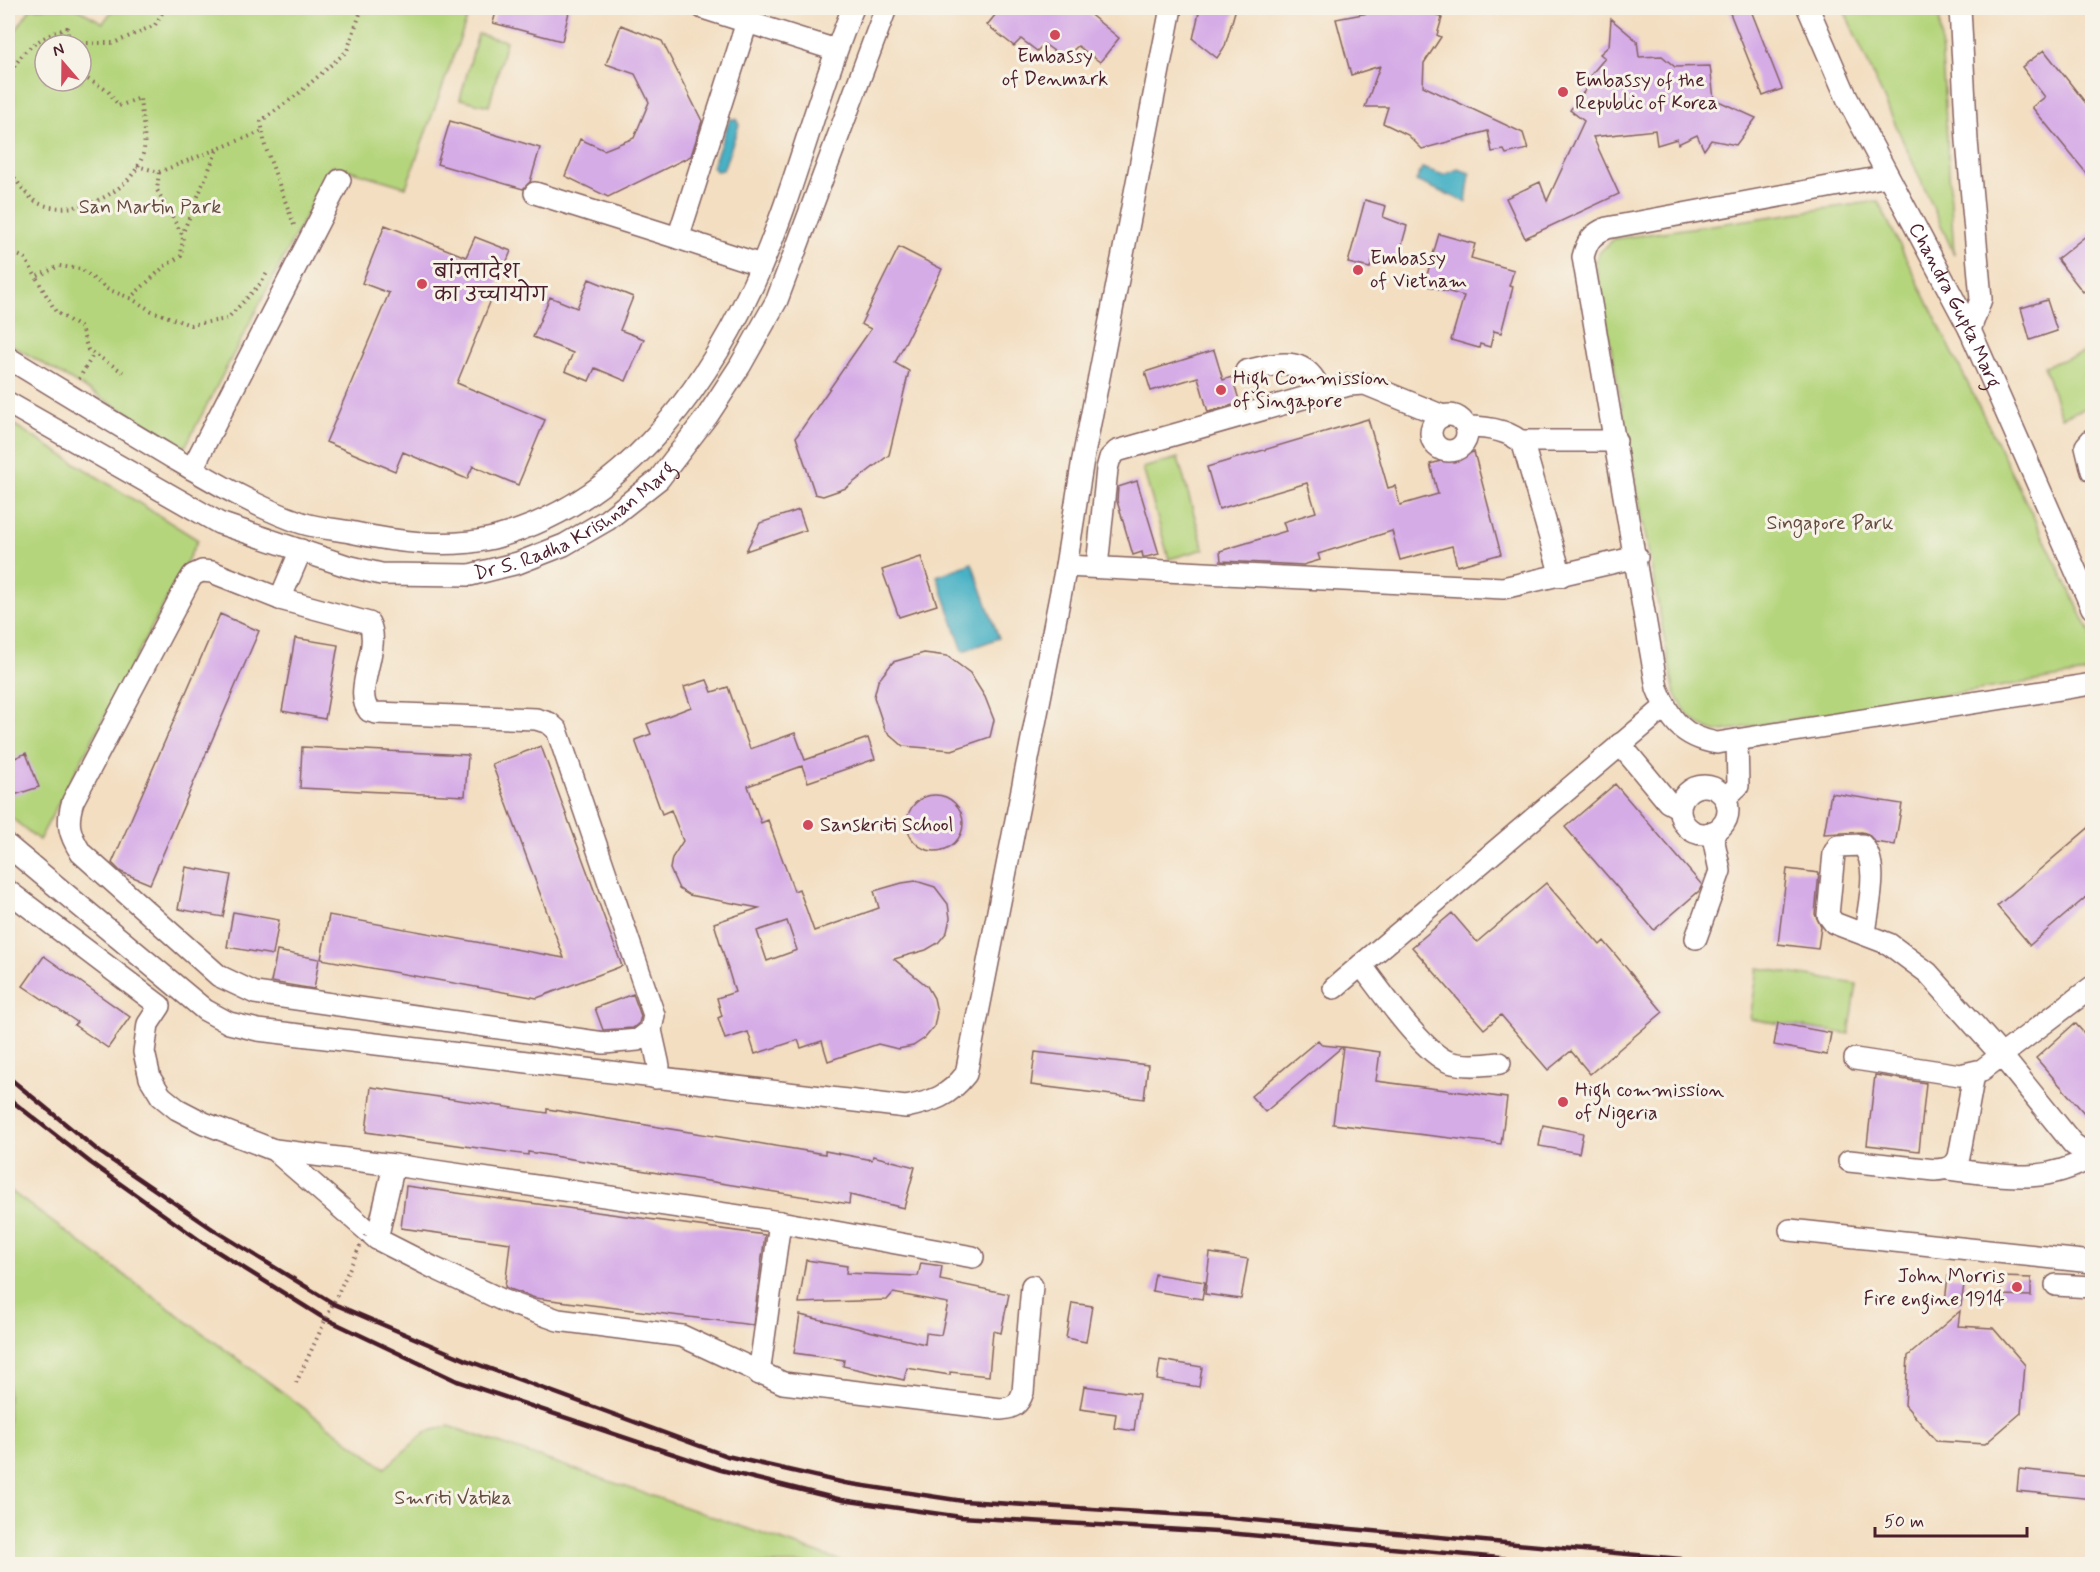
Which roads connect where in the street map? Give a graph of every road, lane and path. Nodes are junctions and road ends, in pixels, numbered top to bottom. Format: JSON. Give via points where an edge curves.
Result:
{"nodes":[{"id":1,"x":165,"y":8,"type":"edge"},
{"id":2,"x":362,"y":8,"type":"edge"},
{"id":3,"x":703,"y":8,"type":"edge"},
{"id":4,"x":853,"y":8,"type":"edge"},
{"id":5,"x":886,"y":8,"type":"edge"},
{"id":6,"x":1171,"y":8,"type":"edge"},
{"id":7,"x":1808,"y":8,"type":"edge"},
{"id":8,"x":1960,"y":8,"type":"edge"},
{"id":9,"x":747,"y":22,"type":"junction"},
{"id":10,"x":54,"y":33,"type":"edge"},
{"id":11,"x":68,"y":33,"type":"edge"},
{"id":12,"x":93,"y":43,"type":"edge"},
{"id":13,"x":33,"y":45,"type":"edge"},
{"id":14,"x":836,"y":50,"type":"junction"},
{"id":15,"x":8,"y":77,"type":"edge"},
{"id":16,"x":93,"y":82,"type":"edge"},
{"id":17,"x":263,"y":131,"type":"junction"},
{"id":18,"x":217,"y":150,"type":"junction"},
{"id":19,"x":137,"y":166,"type":"junction"},
{"id":20,"x":8,"y":168,"type":"edge"},
{"id":21,"x":159,"y":172,"type":"junction"},
{"id":22,"x":1888,"y":176,"type":"junction"},
{"id":23,"x":340,"y":180,"type":"dead end"},
{"id":24,"x":535,"y":193,"type":"dead end"},
{"id":25,"x":295,"y":229,"type":"dead end"},
{"id":26,"x":184,"y":230,"type":"dead end"},
{"id":27,"x":678,"y":238,"type":"junction"},
{"id":28,"x":8,"y":250,"type":"edge"},
{"id":29,"x":761,"y":264,"type":"junction"},
{"id":30,"x":272,"y":266,"type":"dead end"},
{"id":31,"x":38,"y":276,"type":"junction"},
{"id":32,"x":752,"y":287,"type":"junction"},
{"id":33,"x":130,"y":298,"type":"junction"},
{"id":34,"x":777,"y":300,"type":"junction"},
{"id":35,"x":1970,"y":330,"type":"junction"},
{"id":36,"x":93,"y":354,"type":"junction"},
{"id":37,"x":8,"y":358,"type":"edge"},
{"id":38,"x":1246,"y":370,"type":"dead end"},
{"id":39,"x":123,"y":372,"type":"dead end"},
{"id":40,"x":1321,"y":393,"type":"junction"},
{"id":41,"x":69,"y":395,"type":"junction"},
{"id":42,"x":8,"y":403,"type":"edge"},
{"id":43,"x":1443,"y":416,"type":"junction"},
{"id":44,"x":1467,"y":427,"type":"junction"},
{"id":45,"x":2092,"y":439,"type":"edge"},
{"id":46,"x":1520,"y":441,"type":"junction"},
{"id":47,"x":1616,"y":441,"type":"junction"},
{"id":48,"x":192,"y":469,"type":"junction"},
{"id":49,"x":2092,"y":471,"type":"edge"},
{"id":50,"x":233,"y":493,"type":"junction"},
{"id":51,"x":591,"y":493,"type":"junction"},
{"id":52,"x":607,"y":520,"type":"junction"},
{"id":53,"x":219,"y":523,"type":"junction"},
{"id":54,"x":301,"y":550,"type":"junction"},
{"id":55,"x":1637,"y":557,"type":"junction"},
{"id":56,"x":1066,"y":566,"type":"junction"},
{"id":57,"x":1097,"y":567,"type":"junction"},
{"id":58,"x":1561,"y":576,"type":"junction"},
{"id":59,"x":280,"y":599,"type":"junction"},
{"id":60,"x":2092,"y":608,"type":"edge"},
{"id":61,"x":2092,"y":684,"type":"edge"},
{"id":62,"x":1665,"y":707,"type":"junction"},
{"id":63,"x":1737,"y":740,"type":"junction"},
{"id":64,"x":1620,"y":744,"type":"junction"},
{"id":65,"x":1725,"y":798,"type":"junction"},
{"id":66,"x":1679,"y":808,"type":"junction"},
{"id":67,"x":1712,"y":832,"type":"junction"},
{"id":68,"x":8,"y":846,"type":"edge"},
{"id":69,"x":8,"y":891,"type":"edge"},
{"id":70,"x":1864,"y":935,"type":"dead end"},
{"id":71,"x":1696,"y":938,"type":"dead end"},
{"id":72,"x":1361,"y":965,"type":"junction"},
{"id":73,"x":2092,"y":987,"type":"edge"},
{"id":74,"x":178,"y":988,"type":"junction"},
{"id":75,"x":1334,"y":988,"type":"dead end"},
{"id":76,"x":160,"y":1006,"type":"junction"},
{"id":77,"x":651,"y":1030,"type":"junction"},
{"id":78,"x":2002,"y":1056,"type":"junction"},
{"id":79,"x":1855,"y":1059,"type":"dead end"},
{"id":80,"x":1500,"y":1063,"type":"dead end"},
{"id":81,"x":1974,"y":1074,"type":"junction"},
{"id":82,"x":656,"y":1078,"type":"junction"},
{"id":83,"x":274,"y":1150,"type":"junction"},
{"id":84,"x":2092,"y":1157,"type":"edge"},
{"id":85,"x":1849,"y":1161,"type":"dead end"},
{"id":86,"x":394,"y":1165,"type":"junction"},
{"id":87,"x":1948,"y":1169,"type":"junction"},
{"id":88,"x":780,"y":1222,"type":"junction"},
{"id":89,"x":1790,"y":1230,"type":"dead end"},
{"id":90,"x":372,"y":1235,"type":"junction"},
{"id":91,"x":972,"y":1257,"type":"dead end"},
{"id":92,"x":2092,"y":1262,"type":"edge"},
{"id":93,"x":1032,"y":1286,"type":"dead end"},
{"id":94,"x":2056,"y":1286,"type":"dead end"},
{"id":95,"x":2092,"y":1287,"type":"edge"},
{"id":96,"x":759,"y":1374,"type":"junction"},
{"id":97,"x":296,"y":1383,"type":"dead end"}],
"edges":[{"from":1,"to":12,"type":"path","via":[[155,25],[114,43]]},
{"from":2,"to":17,"type":"path","via":[[347,51],[261,121]]},
{"from":3,"to":9,"type":"street"},
{"from":4,"to":14,"type":"street","name":"Dr S. Radha Krishnan Marg"},
{"from":5,"to":34,"type":"street","name":"Dr S. Radha Krishnan Marg"},
{"from":6,"to":56,"type":"street","via":[[1083,459]]},
{"from":7,"to":22,"type":"street","name":"Chandra Gupta Marg","via":[[1847,98]]},
{"from":8,"to":35,"type":"street","via":[[1968,163],[1981,299]]},
{"from":9,"to":14,"type":"street"},
{"from":9,"to":27,"type":"street"},
{"from":10,"to":11,"type":"path","via":[[67,28]]},
{"from":13,"to":15,"type":"path","via":[[20,54]]},
{"from":14,"to":29,"type":"street","name":"Dr S. Radha Krishnan Marg"},
{"from":16,"to":19,"type":"path","via":[[108,91],[119,106],[140,98],[144,148]]},
{"from":17,"to":18,"type":"path"},
{"from":17,"to":25,"type":"path"},
{"from":18,"to":21,"type":"path"},
{"from":18,"to":26,"type":"path"},
{"from":19,"to":20,"type":"path","via":[[133,176],[100,200],[65,207],[37,202]]},
{"from":19,"to":21,"type":"path"},
{"from":21,"to":33,"type":"path","via":[[157,190],[183,236],[181,256]]},
{"from":22,"to":35,"type":"street","name":"Chandra Gupta Marg"},
{"from":22,"to":47,"type":"street","via":[[1594,233],[1583,257]]},
{"from":23,"to":48,"type":"street"},
{"from":24,"to":27,"type":"street"},
{"from":27,"to":29,"type":"street"},
{"from":28,"to":31,"type":"path","via":[[25,258]]},
{"from":29,"to":32,"type":"street","name":"Dr S. Radha Krishnan Marg"},
{"from":30,"to":33,"type":"path","via":[[227,319],[190,325]]},
{"from":31,"to":33,"type":"path","via":[[58,267],[81,268],[107,289]]},
{"from":31,"to":36,"type":"path","via":[[56,312],[81,328]]},
{"from":32,"to":34,"type":"street"},
{"from":32,"to":51,"type":"street","name":"Dr S. Radha Krishnan Marg","via":[[716,354],[667,425],[623,470]]},
{"from":34,"to":52,"type":"street","name":"Dr S. Radha Krishnan Marg","via":[[715,405],[659,479]]},
{"from":35,"to":60,"type":"street","name":"Chandra Gupta Marg"},
{"from":36,"to":39,"type":"path"},
{"from":36,"to":41,"type":"path"},
{"from":37,"to":41,"type":"street","name":"Dr S. Radha Krishnan Marg"},
{"from":38,"to":40,"type":"street","via":[[1272,364],[1302,366],[1316,378]]},
{"from":40,"to":43,"type":"street","via":[[1365,384]]},
{"from":40,"to":57,"type":"street","via":[[1117,451],[1107,469]]},
{"from":41,"to":48,"type":"street","name":"Dr S. Radha Krishnan Marg"},
{"from":42,"to":53,"type":"street","name":"Dr S. Radha Krishnan Marg"},
{"from":43,"to":44,"type":"street","via":[[1460,418]]},
{"from":43,"to":44,"type":"street","via":[[1431,429],[1433,441],[1441,449],[1459,448],[1466,439]]},
{"from":44,"to":46,"type":"street","via":[[1498,431]]},
{"from":45,"to":49,"type":"street","via":[[2086,446]]},
{"from":46,"to":47,"type":"street"},
{"from":46,"to":58,"type":"street","via":[[1528,453]]},
{"from":47,"to":55,"type":"street"},
{"from":48,"to":50,"type":"street","name":"Dr S. Radha Krishnan Marg"},
{"from":50,"to":51,"type":"street","name":"Dr S. Radha Krishnan Marg","via":[[303,523],[395,541],[435,544],[492,538],[579,502]]},
{"from":50,"to":53,"type":"street"},
{"from":51,"to":52,"type":"street"},
{"from":52,"to":54,"type":"street","name":"Dr S. Radha Krishnan Marg","via":[[564,545],[518,563],[470,575],[381,574]]},
{"from":53,"to":54,"type":"street","name":"Dr S. Radha Krishnan Marg"},
{"from":54,"to":59,"type":"street"},
{"from":55,"to":58,"type":"street"},
{"from":55,"to":62,"type":"street","via":[[1657,688]]},
{"from":56,"to":57,"type":"street"},
{"from":56,"to":82,"type":"street","via":[[966,1074],[954,1090],[932,1101],[906,1107]]},
{"from":57,"to":58,"type":"street","via":[[1503,588]]},
{"from":59,"to":77,"type":"street","via":[[369,623],[373,635],[364,699],[369,711],[536,719],[557,730],[654,1015]]},
{"from":59,"to":77,"type":"street","via":[[212,572],[193,575],[73,801],[68,818],[70,835],[81,853],[219,976],[255,993],[604,1043],[638,1040]]},
{"from":61,"to":63,"type":"street"},
{"from":62,"to":63,"type":"street","via":[[1695,739],[1717,743]]},
{"from":62,"to":64,"type":"street"},
{"from":63,"to":65,"type":"street","via":[[1738,786]]},
{"from":64,"to":66,"type":"street","via":[[1668,802]]},
{"from":64,"to":72,"type":"street"},
{"from":65,"to":66,"type":"street","via":[[1714,788],[1699,786],[1685,794]]},
{"from":65,"to":67,"type":"street","via":[[1725,822]]},
{"from":66,"to":67,"type":"street","via":[[1689,829],[1704,834]]},
{"from":67,"to":71,"type":"street","via":[[1720,871]]},
{"from":68,"to":74,"type":"street"},
{"from":69,"to":76,"type":"street"},
{"from":70,"to":78,"type":"street","via":[[1889,944],[1928,973]]},
{"from":72,"to":75,"type":"street"},
{"from":72,"to":80,"type":"street","via":[[1430,1050],[1449,1062]]},
{"from":73,"to":78,"type":"street"},
{"from":74,"to":76,"type":"street"},
{"from":74,"to":82,"type":"street","via":[[229,1023],[258,1030]]},
{"from":76,"to":83,"type":"street","via":[[148,1024],[144,1052],[150,1078],[161,1096],[204,1123]]},
{"from":77,"to":82,"type":"street","via":[[659,1066]]},
{"from":78,"to":81,"type":"street"},
{"from":78,"to":84,"type":"street","via":[[2073,1144]]},
{"from":79,"to":81,"type":"street"},
{"from":81,"to":87,"type":"street","via":[[1959,1157]]},
{"from":83,"to":86,"type":"street"},
{"from":83,"to":90,"type":"street"},
{"from":84,"to":87,"type":"street","via":[[2050,1175],[1992,1175]]},
{"from":85,"to":87,"type":"street"},
{"from":86,"to":88,"type":"street"},
{"from":86,"to":90,"type":"street"},
{"from":88,"to":91,"type":"street"},
{"from":88,"to":96,"type":"street"},
{"from":89,"to":92,"type":"street"},
{"from":90,"to":96,"type":"street","via":[[442,1272],[531,1311],[578,1323],[682,1336]]},
{"from":90,"to":97,"type":"path","bridge":true},
{"from":93,"to":96,"type":"street","via":[[1023,1392],[1012,1408],[806,1388]]},
{"from":94,"to":95,"type":"street"}]}
